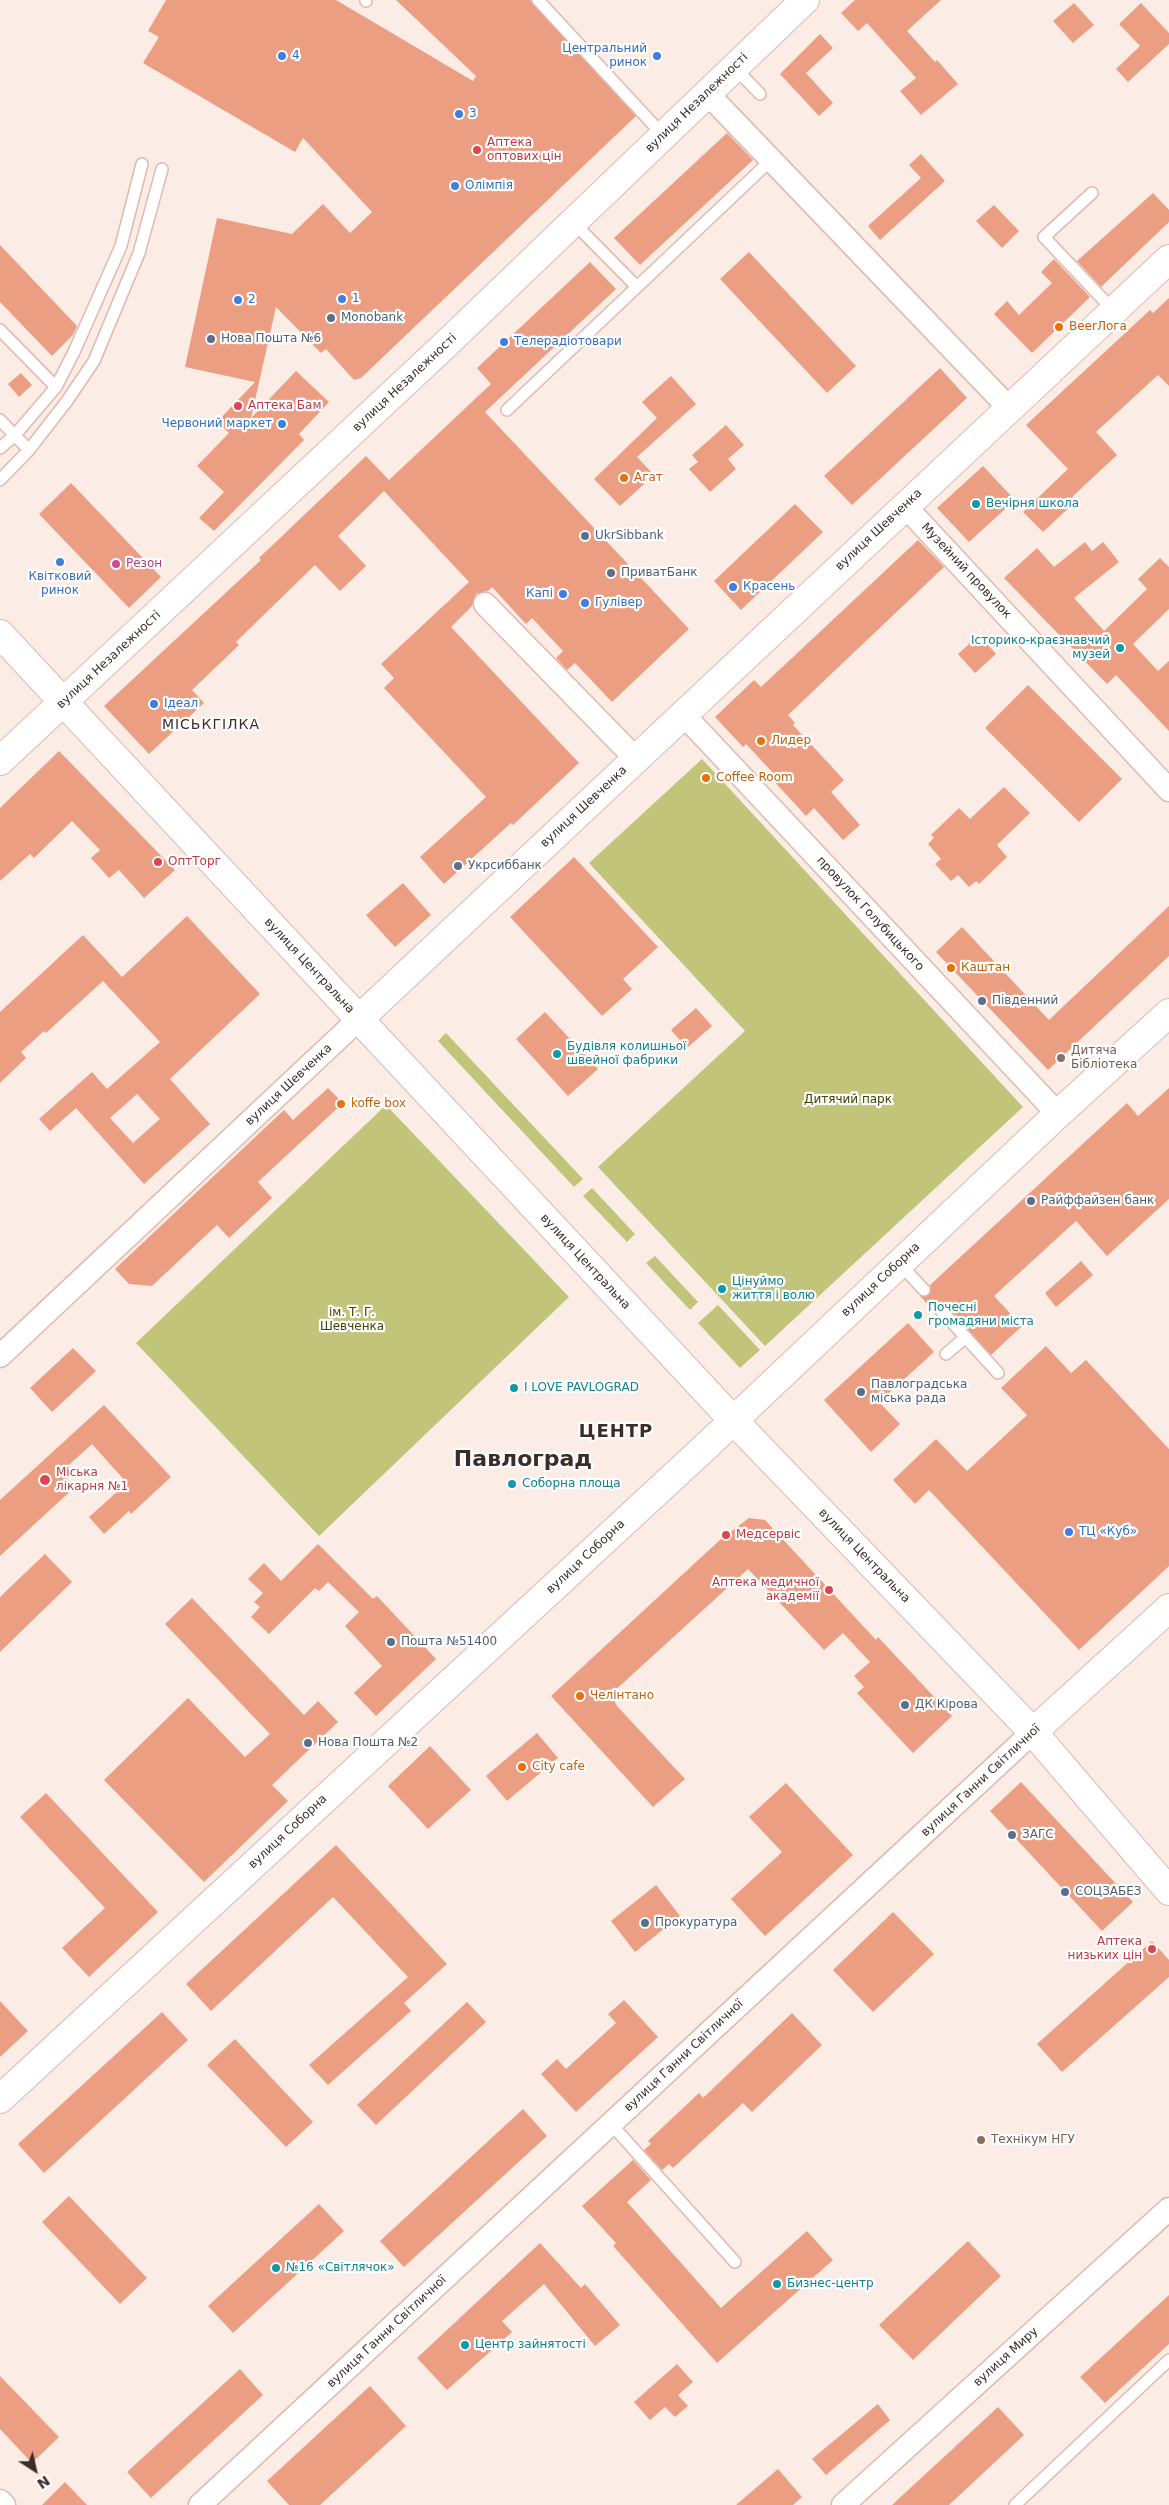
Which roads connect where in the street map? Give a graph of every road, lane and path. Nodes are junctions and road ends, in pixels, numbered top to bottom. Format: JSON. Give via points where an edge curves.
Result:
{"nodes":[{"id":1,"x":538,"y":0,"type":"edge"},
{"id":2,"x":805,"y":0,"type":"edge"},
{"id":3,"x":734,"y":67,"type":"junction"},
{"id":4,"x":707,"y":93,"type":"junction"},
{"id":5,"x":760,"y":94,"type":"dead end"},
{"id":6,"x":663,"y":135,"type":"junction"},
{"id":7,"x":771,"y":160,"type":"junction"},
{"id":8,"x":142,"y":164,"type":"dead end"},
{"id":9,"x":162,"y":169,"type":"dead end"},
{"id":10,"x":1092,"y":193,"type":"dead end"},
{"id":11,"x":574,"y":222,"type":"junction"},
{"id":12,"x":1169,"y":259,"type":"edge"},
{"id":13,"x":637,"y":287,"type":"junction"},
{"id":14,"x":1114,"y":311,"type":"junction"},
{"id":15,"x":0,"y":330,"type":"edge"},
{"id":16,"x":56,"y":387,"type":"junction"},
{"id":17,"x":1010,"y":409,"type":"junction"},
{"id":18,"x":507,"y":410,"type":"dead end"},
{"id":19,"x":0,"y":420,"type":"edge"},
{"id":20,"x":15,"y":435,"type":"junction"},
{"id":21,"x":0,"y":448,"type":"edge"},
{"id":22,"x":29,"y":450,"type":"junction"},
{"id":23,"x":0,"y":480,"type":"edge"},
{"id":24,"x":905,"y":506,"type":"junction"},
{"id":25,"x":485,"y":604,"type":"dead end"},
{"id":26,"x":0,"y":634,"type":"edge"},
{"id":27,"x":65,"y":702,"type":"junction"},
{"id":28,"x":683,"y":714,"type":"junction"},
{"id":29,"x":636,"y":759,"type":"junction"},
{"id":30,"x":0,"y":761,"type":"edge"},
{"id":31,"x":1169,"y":790,"type":"edge"},
{"id":32,"x":1169,"y":1013,"type":"edge"},
{"id":33,"x":359,"y":1019,"type":"junction"},
{"id":34,"x":1058,"y":1114,"type":"junction"},
{"id":35,"x":899,"y":1263,"type":"junction"},
{"id":36,"x":924,"y":1290,"type":"dead end"},
{"id":37,"x":939,"y":1308,"type":"dead end"},
{"id":38,"x":966,"y":1337,"type":"junction"},
{"id":39,"x":946,"y":1354,"type":"dead end"},
{"id":40,"x":0,"y":1356,"type":"edge"},
{"id":41,"x":998,"y":1373,"type":"dead end"},
{"id":42,"x":733,"y":1420,"type":"junction"},
{"id":43,"x":1169,"y":1608,"type":"edge"},
{"id":44,"x":1033,"y":1732,"type":"junction"},
{"id":45,"x":1169,"y":1891,"type":"edge"},
{"id":46,"x":0,"y":2099,"type":"edge"},
{"id":47,"x":611,"y":2124,"type":"junction"},
{"id":48,"x":1169,"y":2209,"type":"edge"},
{"id":49,"x":735,"y":2262,"type":"dead end"},
{"id":50,"x":1169,"y":2360,"type":"edge"},
{"id":51,"x":0,"y":2501,"type":"edge"},
{"id":52,"x":4,"y":2505,"type":"edge"},
{"id":53,"x":200,"y":2505,"type":"edge"},
{"id":54,"x":843,"y":2505,"type":"edge"},
{"id":55,"x":1015,"y":2505,"type":"edge"}],
"edges":[{"from":1,"to":6,"type":"lane"},
{"from":2,"to":3,"type":"street","name":"вулиця Незалежності"},
{"from":3,"to":4,"type":"street","name":"вулиця Незалежності"},
{"from":3,"to":5,"type":"lane"},
{"from":4,"to":6,"type":"street","name":"вулиця Незалежності"},
{"from":4,"to":7,"type":"street"},
{"from":6,"to":11,"type":"street","name":"вулиця Незалежності"},
{"from":7,"to":13,"type":"lane"},
{"from":7,"to":17,"type":"street"},
{"from":8,"to":16,"type":"lane","via":[[121,246]]},
{"from":9,"to":22,"type":"lane","via":[[139,253],[94,361]]},
{"from":10,"to":14,"type":"lane","via":[[1044,237]]},
{"from":11,"to":13,"type":"lane"},
{"from":11,"to":27,"type":"street","name":"вулиця Незалежності"},
{"from":12,"to":14,"type":"street","name":"вулиця Шевченка"},
{"from":13,"to":18,"type":"lane"},
{"from":14,"to":17,"type":"street","name":"вулиця Шевченка"},
{"from":15,"to":16,"type":"lane"},
{"from":16,"to":20,"type":"lane"},
{"from":17,"to":24,"type":"street","name":"вулиця Шевченка"},
{"from":19,"to":20,"type":"lane"},
{"from":20,"to":21,"type":"lane"},
{"from":20,"to":22,"type":"lane"},
{"from":22,"to":23,"type":"lane"},
{"from":24,"to":28,"type":"street","name":"вулиця Шевченка"},
{"from":24,"to":31,"type":"street","name":"Музейний провулок"},
{"from":25,"to":29,"type":"street"},
{"from":26,"to":27,"type":"street","name":"вулиця Центральна"},
{"from":27,"to":30,"type":"street","name":"вулиця Незалежності"},
{"from":27,"to":33,"type":"street","name":"вулиця Центральна"},
{"from":28,"to":29,"type":"street","name":"вулиця Шевченка"},
{"from":28,"to":34,"type":"street","name":"провулок Голубицького"},
{"from":29,"to":33,"type":"street","name":"вулиця Шевченка"},
{"from":32,"to":34,"type":"street","name":"вулиця Соборна"},
{"from":33,"to":40,"type":"street","name":"вулиця Шевченка"},
{"from":33,"to":42,"type":"street","name":"вулиця Центральна"},
{"from":34,"to":35,"type":"street","name":"вулиця Соборна"},
{"from":35,"to":36,"type":"lane"},
{"from":35,"to":42,"type":"street","name":"вулиця Соборна"},
{"from":37,"to":38,"type":"lane"},
{"from":38,"to":39,"type":"lane"},
{"from":38,"to":41,"type":"lane"},
{"from":42,"to":44,"type":"street","name":"вулиця Центральна"},
{"from":42,"to":46,"type":"street","name":"вулиця Соборна"},
{"from":43,"to":44,"type":"street","name":"вулиця Ганни Світличної"},
{"from":44,"to":45,"type":"street","name":"вулиця Центральна"},
{"from":44,"to":47,"type":"street","name":"вулиця Ганни Світличної"},
{"from":47,"to":49,"type":"lane"},
{"from":47,"to":53,"type":"street","name":"вулиця Ганни Світличної"},
{"from":48,"to":54,"type":"street","name":"вулиця Миру"},
{"from":50,"to":55,"type":"lane"},
{"from":51,"to":52,"type":"street"}]}
